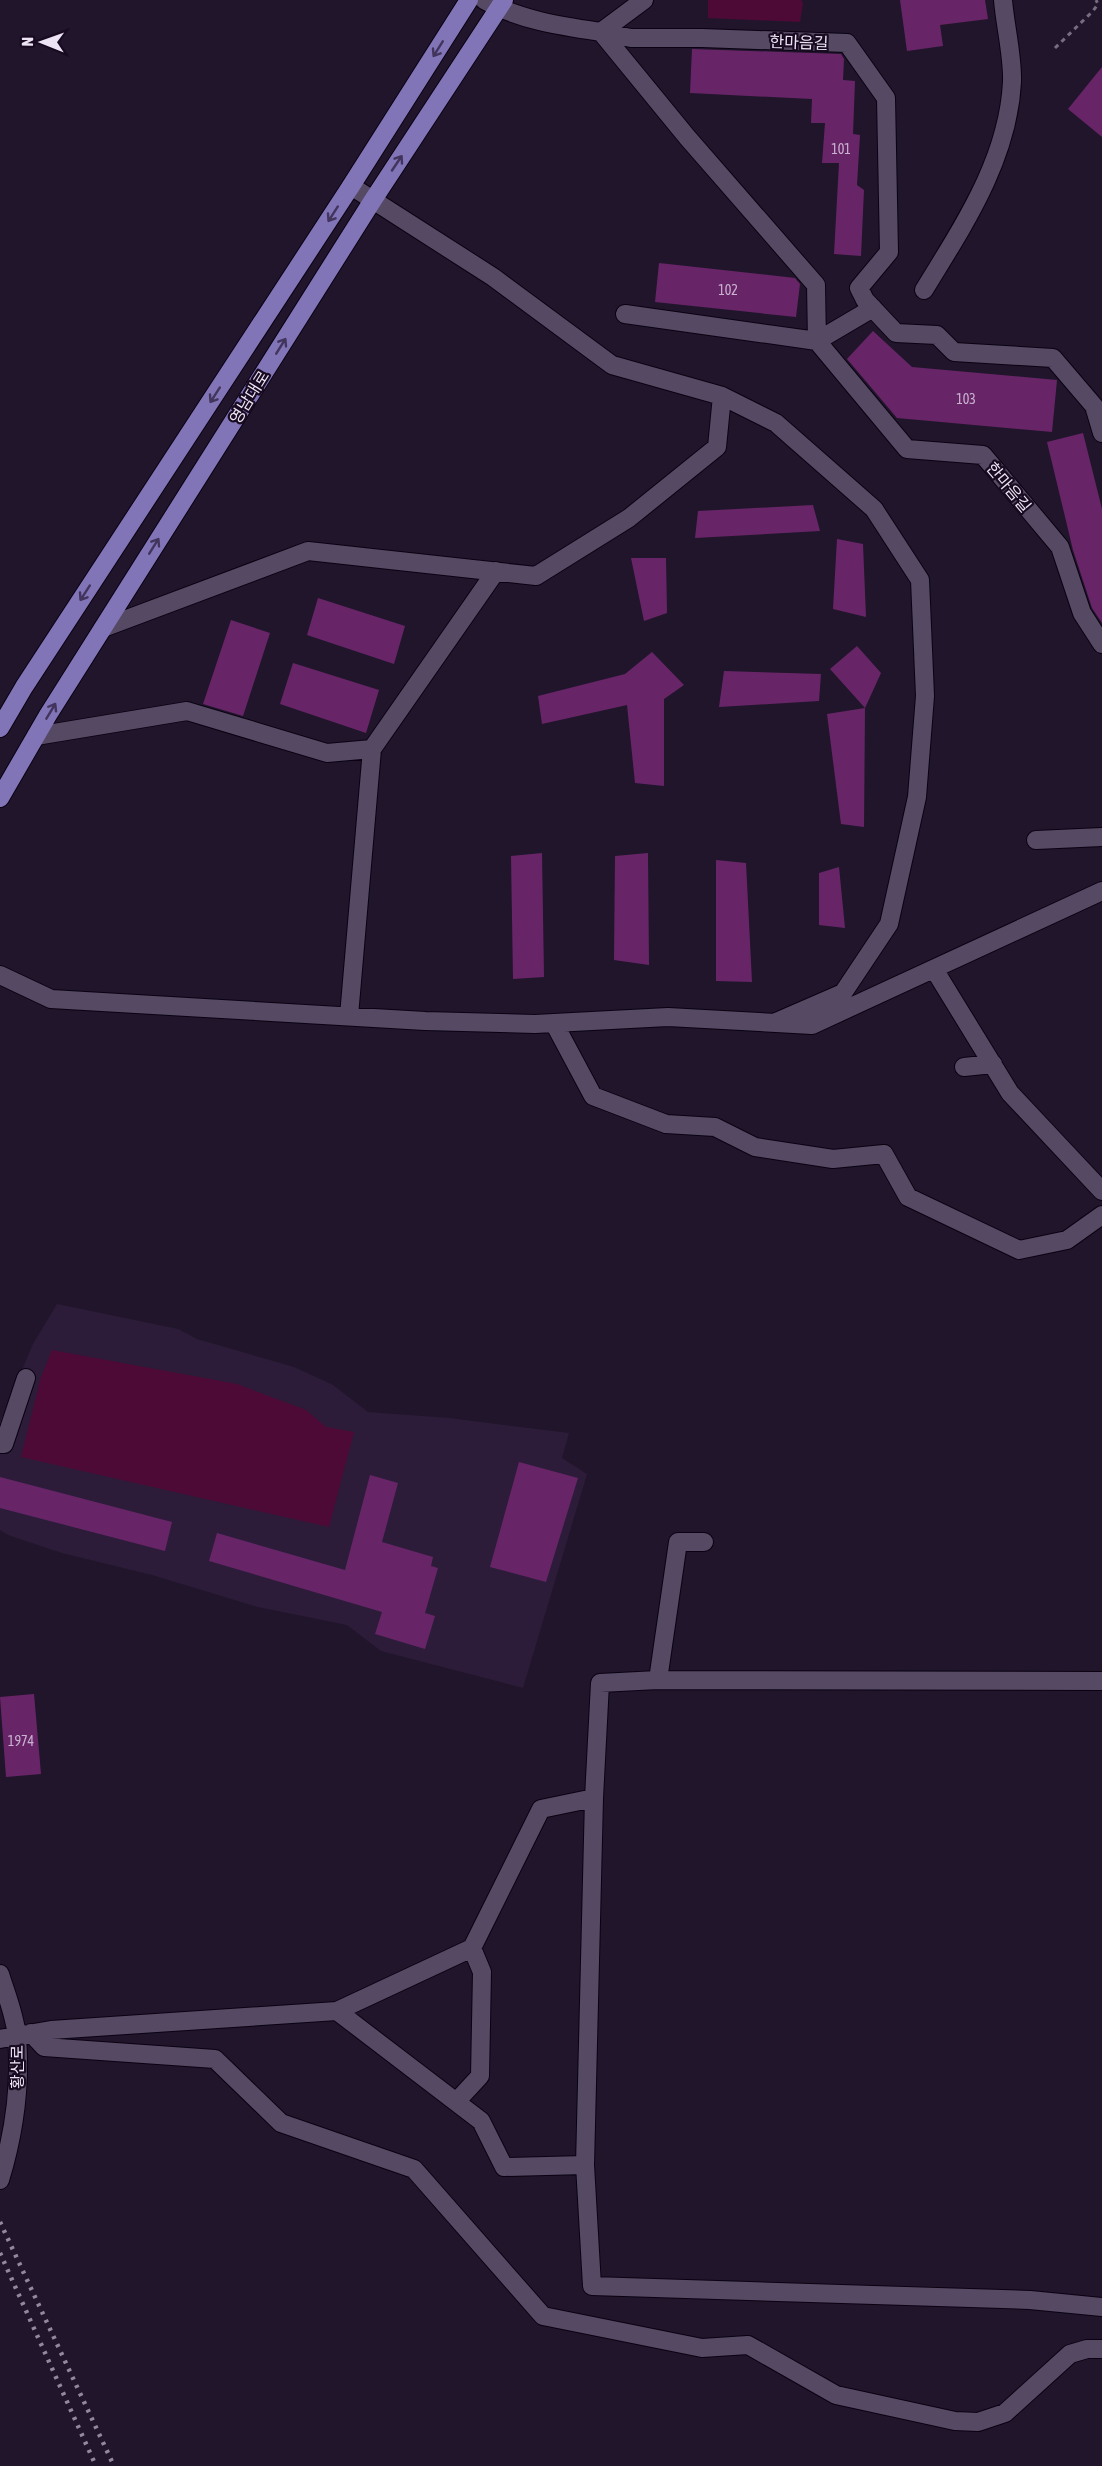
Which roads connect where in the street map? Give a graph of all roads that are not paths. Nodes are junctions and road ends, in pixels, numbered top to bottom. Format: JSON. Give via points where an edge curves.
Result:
{"nodes":[{"id":1,"x":469,"y":0,"type":"edge"},
{"id":2,"x":644,"y":0,"type":"edge"},
{"id":3,"x":1003,"y":0,"type":"edge"},
{"id":4,"x":496,"y":3,"type":"edge"},
{"id":5,"x":601,"y":32,"type":"junction"},
{"id":6,"x":351,"y":186,"type":"junction"},
{"id":7,"x":373,"y":200,"type":"junction"},
{"id":8,"x":924,"y":290,"type":"dead end"},
{"id":9,"x":873,"y":308,"type":"junction"},
{"id":10,"x":625,"y":314,"type":"dead end"},
{"id":11,"x":817,"y":341,"type":"junction"},
{"id":12,"x":722,"y":396,"type":"junction"},
{"id":13,"x":1102,"y":433,"type":"edge"},
{"id":14,"x":496,"y":571,"type":"junction"},
{"id":15,"x":103,"y":628,"type":"junction"},
{"id":16,"x":1102,"y":644,"type":"edge"},
{"id":17,"x":0,"y":728,"type":"edge"},
{"id":18,"x":36,"y":736,"type":"junction"},
{"id":19,"x":372,"y":749,"type":"junction"},
{"id":20,"x":0,"y":798,"type":"edge"},
{"id":21,"x":1102,"y":837,"type":"edge"},
{"id":22,"x":1036,"y":840,"type":"dead end"},
{"id":23,"x":1102,"y":891,"type":"edge"},
{"id":24,"x":934,"y":969,"type":"junction"},
{"id":25,"x":0,"y":975,"type":"edge"},
{"id":26,"x":349,"y":1016,"type":"junction"},
{"id":27,"x":554,"y":1023,"type":"junction"},
{"id":28,"x":774,"y":1023,"type":"junction"},
{"id":29,"x":993,"y":1064,"type":"junction"},
{"id":30,"x":964,"y":1067,"type":"dead end"},
{"id":31,"x":1102,"y":1191,"type":"edge"},
{"id":32,"x":1102,"y":1215,"type":"edge"},
{"id":33,"x":26,"y":1378,"type":"dead end"},
{"id":34,"x":0,"y":1444,"type":"edge"},
{"id":35,"x":704,"y":1542,"type":"dead end"},
{"id":36,"x":658,"y":1680,"type":"junction"},
{"id":37,"x":1102,"y":1681,"type":"edge"},
{"id":38,"x":594,"y":1798,"type":"junction"},
{"id":39,"x":472,"y":1948,"type":"junction"},
{"id":40,"x":0,"y":1974,"type":"edge"},
{"id":41,"x":337,"y":2011,"type":"junction"},
{"id":42,"x":16,"y":2036,"type":"edge"},
{"id":43,"x":456,"y":2102,"type":"junction"},
{"id":44,"x":585,"y":2166,"type":"junction"},
{"id":45,"x":0,"y":2180,"type":"edge"},
{"id":46,"x":1102,"y":2307,"type":"edge"},
{"id":47,"x":1102,"y":2349,"type":"edge"}],
"edges":[{"from":1,"to":6,"type":"main road","name":"영남대로","one_way":true},
{"from":2,"to":5,"type":"street"},
{"from":3,"to":8,"type":"street","via":[[1012,81],[1002,140],[978,200]]},
{"from":4,"to":5,"type":"street","name":"한마음길","via":[[558,26]]},
{"from":7,"to":4,"type":"main road","name":"영남대로","one_way":true},
{"from":5,"to":9,"type":"street","name":"한마음길","via":[[631,38],[847,43],[886,98],[889,252],[858,288]]},
{"from":5,"to":11,"type":"street","via":[[816,285]]},
{"from":6,"to":7,"type":"street"},
{"from":6,"to":17,"type":"main road","name":"영남대로","one_way":true},
{"from":7,"to":12,"type":"street","via":[[493,277],[612,365]]},
{"from":15,"to":7,"type":"main road","name":"영남대로","one_way":true},
{"from":9,"to":11,"type":"street"},
{"from":9,"to":13,"type":"street","name":"한마음길","via":[[896,333],[937,335],[954,352],[1053,358],[1094,406]]},
{"from":10,"to":11,"type":"street"},
{"from":11,"to":16,"type":"street","name":"한마음길","via":[[907,449],[983,455],[1060,547],[1082,613]]},
{"from":12,"to":14,"type":"street","via":[[717,447],[629,518],[536,576]]},
{"from":12,"to":28,"type":"street","via":[[776,423],[874,509],[920,580],[925,696],[917,797],[889,924],[843,993]]},
{"from":14,"to":15,"type":"street","via":[[308,551]]},
{"from":14,"to":19,"type":"street"},
{"from":18,"to":15,"type":"main road","name":"영남대로","one_way":true},
{"from":18,"to":19,"type":"street","via":[[188,711],[327,753]]},
{"from":18,"to":20,"type":"main road","name":"영남대로"},
{"from":19,"to":26,"type":"street"},
{"from":21,"to":22,"type":"street"},
{"from":23,"to":24,"type":"street"},
{"from":24,"to":28,"type":"street","via":[[813,1025]]},
{"from":24,"to":29,"type":"street"},
{"from":25,"to":26,"type":"street","via":[[51,999]]},
{"from":26,"to":27,"type":"street"},
{"from":27,"to":28,"type":"street","via":[[668,1017]]},
{"from":27,"to":32,"type":"street","via":[[593,1096],[666,1124],[716,1127],[755,1147],[833,1159],[884,1154],[908,1197],[1019,1250],[1067,1240]]},
{"from":29,"to":30,"type":"street"},
{"from":29,"to":31,"type":"street","via":[[1010,1093]]},
{"from":33,"to":34,"type":"street","via":[[4,1444]]},
{"from":35,"to":36,"type":"street","via":[[678,1542]]},
{"from":36,"to":37,"type":"street"},
{"from":36,"to":38,"type":"street","via":[[600,1683]]},
{"from":38,"to":39,"type":"street","via":[[541,1809]]},
{"from":38,"to":44,"type":"street"},
{"from":39,"to":41,"type":"street"},
{"from":39,"to":43,"type":"street","via":[[482,1972],[480,2076]]},
{"from":40,"to":42,"type":"street","name":"황산로"},
{"from":41,"to":42,"type":"street","via":[[51,2030]]},
{"from":41,"to":43,"type":"street"},
{"from":42,"to":45,"type":"street","name":"황산로","via":[[15,2117]]},
{"from":42,"to":47,"type":"street","via":[[44,2047],[215,2059],[281,2123],[414,2169],[543,2316],[702,2348],[748,2345],[836,2395],[955,2421],[978,2422],[1005,2413],[1070,2354]]},
{"from":43,"to":44,"type":"street","via":[[481,2121],[504,2167]]},
{"from":44,"to":46,"type":"street","via":[[592,2286],[1030,2300]]}]}
